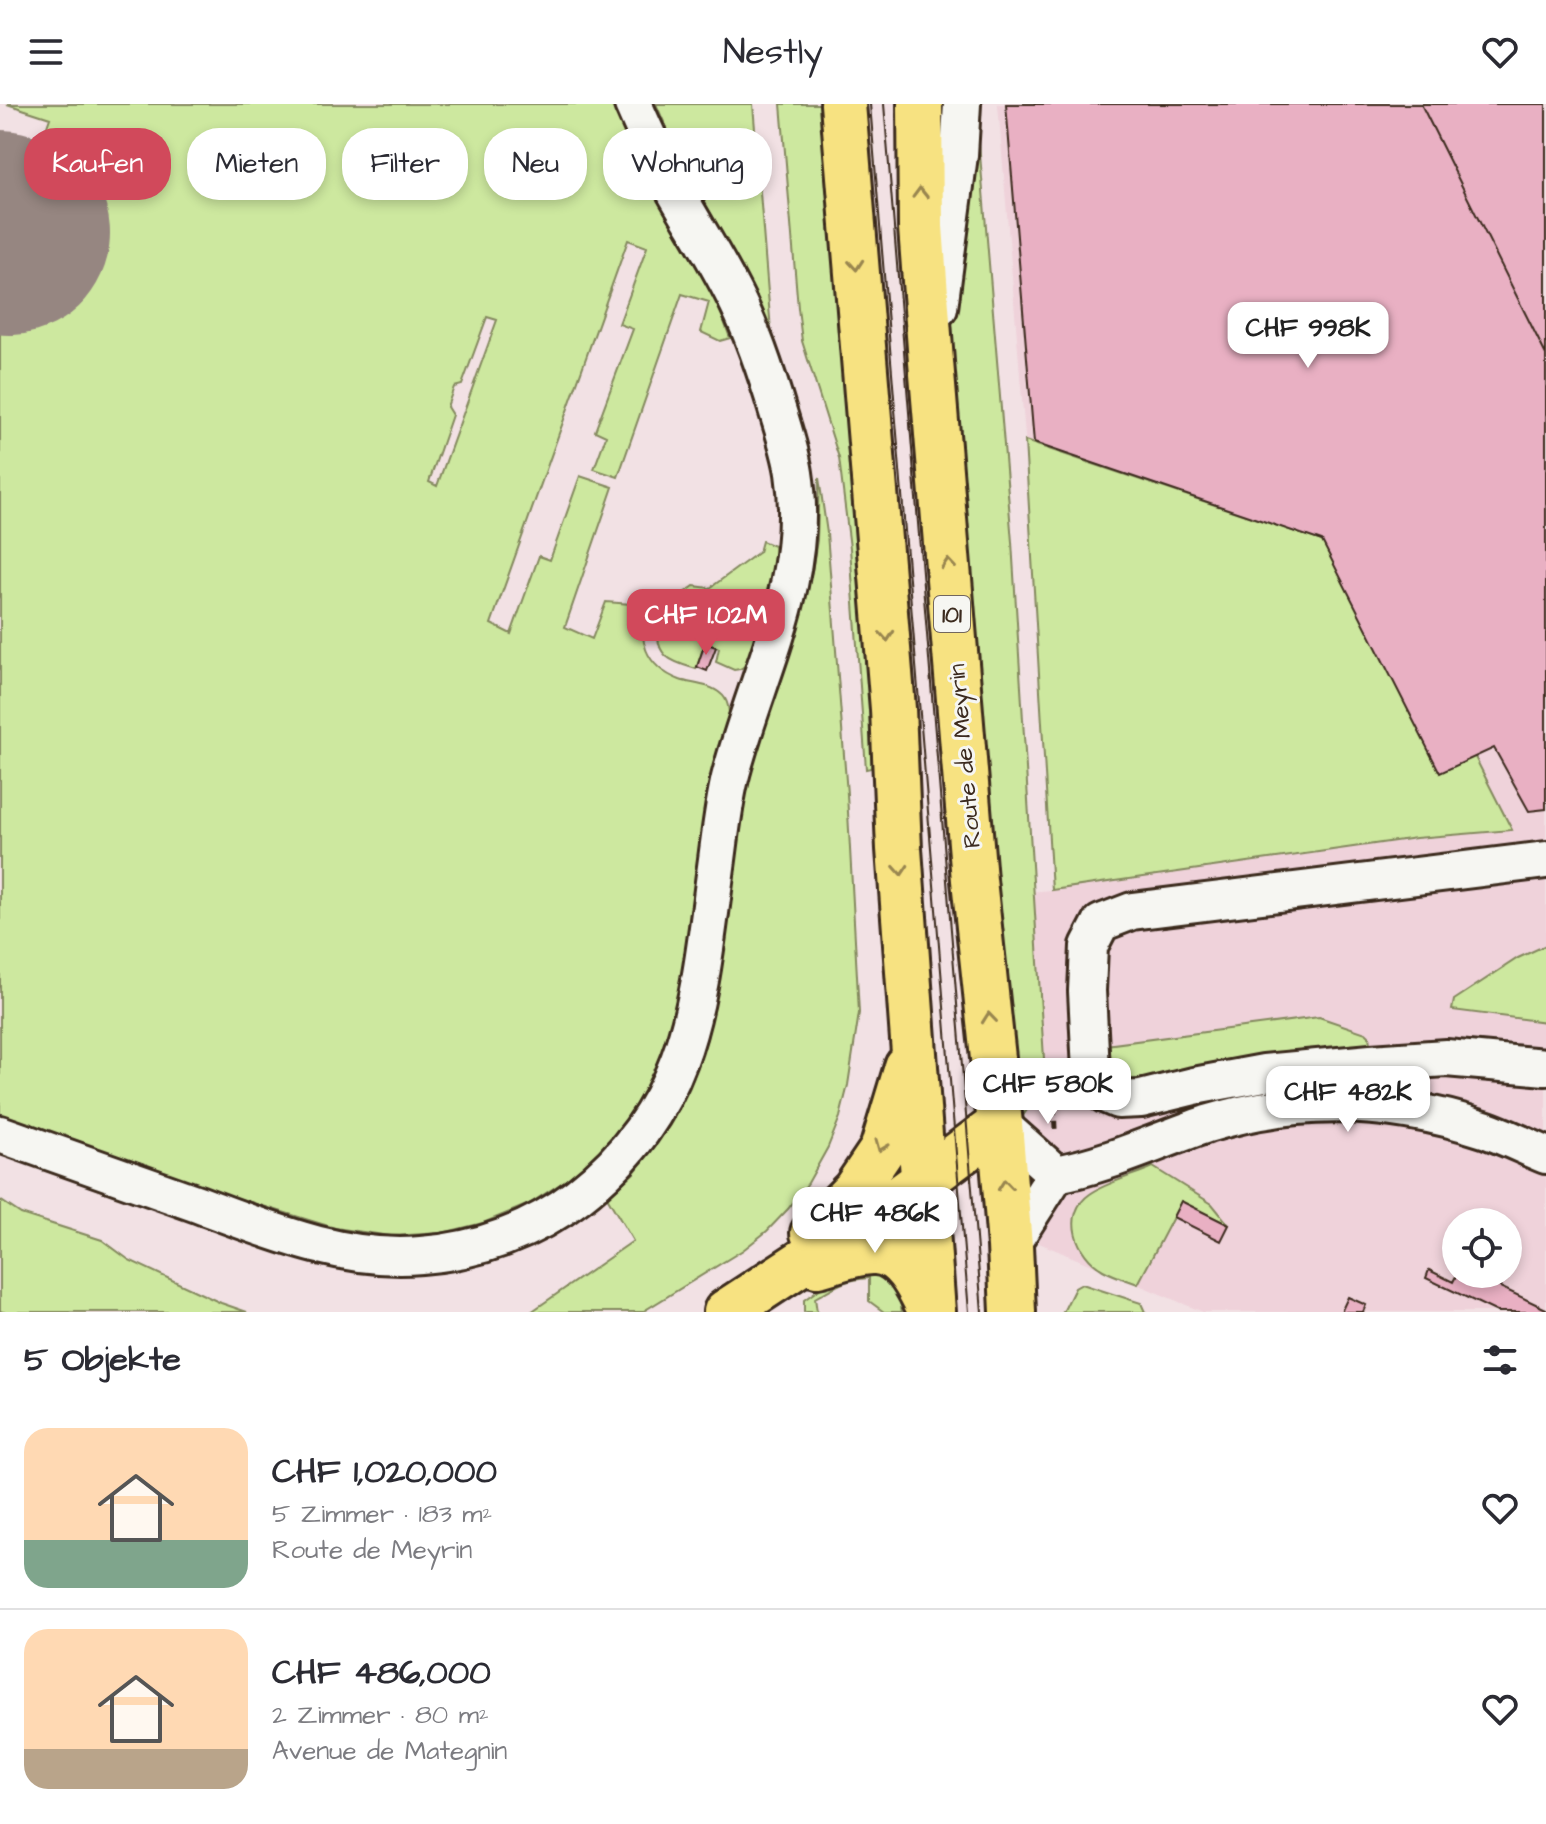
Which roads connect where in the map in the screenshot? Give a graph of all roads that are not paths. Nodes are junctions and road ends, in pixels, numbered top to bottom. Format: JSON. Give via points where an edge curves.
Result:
{"nodes":[{"id":1,"x":633,"y":104,"type":"edge"},
{"id":2,"x":843,"y":104,"type":"edge"},
{"id":3,"x":920,"y":104,"type":"edge"},
{"id":4,"x":962,"y":104,"type":"edge"},
{"id":5,"x":931,"y":362,"type":"junction"},
{"id":6,"x":1546,"y":860,"type":"edge"},
{"id":7,"x":914,"y":1046,"type":"junction"},
{"id":8,"x":1546,"y":1067,"type":"edge"},
{"id":9,"x":1000,"y":1124,"type":"junction"},
{"id":10,"x":0,"y":1134,"type":"edge"},
{"id":11,"x":1546,"y":1155,"type":"edge"},
{"id":12,"x":1056,"y":1174,"type":"junction"},
{"id":13,"x":924,"y":1181,"type":"junction"},
{"id":14,"x":1010,"y":1246,"type":"junction"},
{"id":15,"x":755,"y":1294,"type":"edge"},
{"id":16,"x":932,"y":1312,"type":"edge"},
{"id":17,"x":1013,"y":1312,"type":"edge"}],
"edges":[{"from":1,"to":10,"type":"street","via":[[666,176],[745,318],[784,431],[797,496],[790,583],[728,784],[691,1026],[675,1074],[651,1119],[611,1168],[567,1205],[512,1235],[418,1256],[352,1252],[314,1243]]},
{"from":2,"to":7,"type":"main road","one_way":true,"via":[[893,709]]},
{"from":5,"to":3,"type":"main road","name":"Route de Meyrin","number":"101","one_way":true,"via":[[921,227]]},
{"from":4,"to":5,"type":"street"},
{"from":9,"to":5,"type":"main road","name":"Route de Meyrin","number":"101","one_way":true},
{"from":6,"to":8,"type":"street","via":[[1132,911],[1101,923],[1089,946],[1087,991],[1091,1071],[1104,1094],[1118,1100],[1264,1073],[1386,1062],[1446,1058]]},
{"from":7,"to":13,"type":"main road"},
{"from":7,"to":15,"type":"main road","one_way":true,"via":[[882,1150],[869,1171]]},
{"from":9,"to":12,"type":"street"},
{"from":9,"to":13,"type":"main road"},
{"from":14,"to":9,"type":"main road","name":"Route de Meyrin","number":"101","one_way":true},
{"from":11,"to":12,"type":"street","via":[[1432,1114],[1365,1104],[1315,1104],[1208,1124]]},
{"from":12,"to":14,"type":"street"},
{"from":13,"to":15,"type":"main road"},
{"from":13,"to":16,"type":"main road"},
{"from":14,"to":17,"type":"main road","name":"Route de Meyrin","number":"101"},
{"from":15,"to":16,"type":"main road","via":[[872,1252],[883,1253],[906,1268]]}]}
